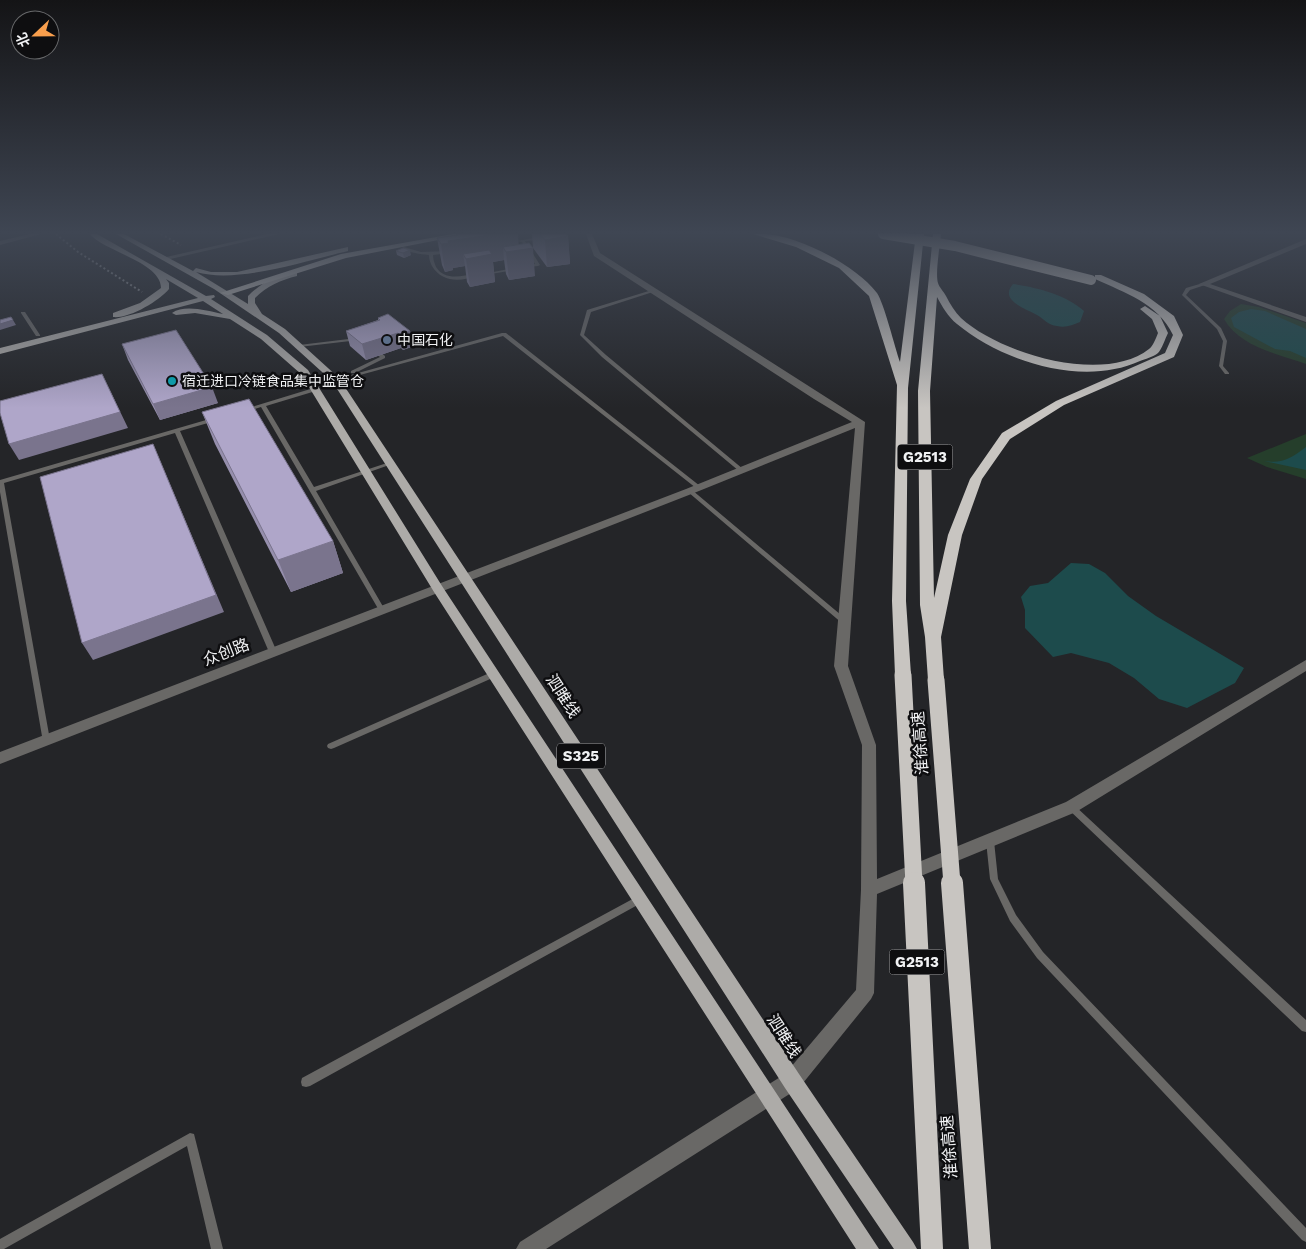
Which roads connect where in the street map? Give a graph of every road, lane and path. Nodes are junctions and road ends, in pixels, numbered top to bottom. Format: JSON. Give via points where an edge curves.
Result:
{"nodes":[{"id":1,"x":161,"y":292,"type":"edge"},
{"id":2,"x":195,"y":292,"type":"edge"},
{"id":3,"x":213,"y":292,"type":"edge"},
{"id":4,"x":224,"y":292,"type":"edge"},
{"id":5,"x":257,"y":292,"type":"edge"},
{"id":6,"x":650,"y":292,"type":"edge"},
{"id":7,"x":656,"y":292,"type":"edge"},
{"id":8,"x":870,"y":292,"type":"edge"},
{"id":9,"x":913,"y":292,"type":"edge"},
{"id":10,"x":932,"y":292,"type":"edge"},
{"id":11,"x":939,"y":292,"type":"edge"},
{"id":12,"x":1119,"y":292,"type":"edge"},
{"id":13,"x":1131,"y":292,"type":"edge"},
{"id":14,"x":1186,"y":292,"type":"edge"},
{"id":15,"x":1227,"y":292,"type":"edge"},
{"id":16,"x":201,"y":296,"type":"junction"},
{"id":17,"x":23,"y":313,"type":"dead end"},
{"id":18,"x":263,"y":319,"type":"junction"},
{"id":19,"x":1306,"y":320,"type":"edge"},
{"id":20,"x":242,"y":322,"type":"junction"},
{"id":21,"x":103,"y":323,"type":"junction"},
{"id":22,"x":38,"y":335,"type":"junction"},
{"id":23,"x":362,"y":339,"type":"edge"},
{"id":24,"x":0,"y":344,"type":"edge"},
{"id":25,"x":369,"y":345,"type":"edge"},
{"id":26,"x":299,"y":346,"type":"junction"},
{"id":27,"x":0,"y":351,"type":"edge"},
{"id":28,"x":1227,"y":373,"type":"dead end"},
{"id":29,"x":336,"y":380,"type":"junction"},
{"id":30,"x":902,"y":388,"type":"junction"},
{"id":31,"x":317,"y":389,"type":"junction"},
{"id":32,"x":263,"y":405,"type":"junction"},
{"id":33,"x":234,"y":414,"type":"edge"},
{"id":34,"x":215,"y":419,"type":"edge"},
{"id":35,"x":860,"y":422,"type":"junction"},
{"id":36,"x":177,"y":430,"type":"junction"},
{"id":37,"x":389,"y":464,"type":"junction"},
{"id":38,"x":740,"y":470,"type":"junction"},
{"id":39,"x":367,"y":471,"type":"junction"},
{"id":40,"x":0,"y":482,"type":"edge"},
{"id":41,"x":694,"y":489,"type":"junction"},
{"id":42,"x":312,"y":490,"type":"junction"},
{"id":43,"x":465,"y":578,"type":"junction"},
{"id":44,"x":438,"y":588,"type":"junction"},
{"id":45,"x":382,"y":610,"type":"junction"},
{"id":46,"x":845,"y":622,"type":"junction"},
{"id":47,"x":933,"y":636,"type":"junction"},
{"id":48,"x":273,"y":652,"type":"junction"},
{"id":49,"x":1306,"y":664,"type":"edge"},
{"id":50,"x":494,"y":674,"type":"junction"},
{"id":51,"x":46,"y":740,"type":"junction"},
{"id":52,"x":331,"y":746,"type":"dead end"},
{"id":53,"x":0,"y":758,"type":"edge"},
{"id":54,"x":1071,"y":807,"type":"junction"},
{"id":55,"x":990,"y":841,"type":"junction"},
{"id":56,"x":869,"y":890,"type":"junction"},
{"id":57,"x":640,"y":899,"type":"junction"},
{"id":58,"x":1306,"y":1027,"type":"edge"},
{"id":59,"x":792,"y":1081,"type":"junction"},
{"id":60,"x":306,"y":1082,"type":"dead end"},
{"id":61,"x":768,"y":1096,"type":"junction"},
{"id":62,"x":1306,"y":1236,"type":"edge"},
{"id":63,"x":0,"y":1245,"type":"edge"},
{"id":64,"x":216,"y":1249,"type":"edge"},
{"id":65,"x":527,"y":1249,"type":"edge"},
{"id":66,"x":868,"y":1249,"type":"edge"},
{"id":67,"x":906,"y":1249,"type":"edge"},
{"id":68,"x":932,"y":1249,"type":"edge"},
{"id":69,"x":980,"y":1249,"type":"edge"}],
"edges":[{"from":1,"to":21,"type":"main road","via":[[149,302]]},
{"from":2,"to":16,"type":"main road","number":"S325"},
{"from":3,"to":16,"type":"main road"},
{"from":4,"to":18,"type":"main road","name":"泗睢线","number":"S325"},
{"from":5,"to":18,"type":"main road","via":[[251,303]]},
{"from":6,"to":38,"type":"lane","via":[[589,311],[582,335]]},
{"from":7,"to":35,"type":"street"},
{"from":8,"to":30,"type":"highway"},
{"from":9,"to":30,"type":"highway","name":"淮徐高速","number":"G2513"},
{"from":10,"to":47,"type":"highway","name":"淮徐高速","number":"G2513","via":[[924,391],[927,605]]},
{"from":11,"to":12,"type":"highway","via":[[958,320],[988,342],[1031,360],[1078,367],[1122,364],[1154,351],[1163,333],[1156,318]]},
{"from":13,"to":47,"type":"highway","via":[[1170,318],[1178,336],[1170,355],[1060,403],[1006,436],[976,479],[955,535]]},
{"from":14,"to":28,"type":"lane","via":[[1184,295],[1219,328],[1225,340],[1221,366]]},
{"from":15,"to":19,"type":"street"},
{"from":16,"to":20,"type":"main road","number":"S325"},
{"from":16,"to":21,"type":"main road"},
{"from":17,"to":22,"type":"lane"},
{"from":18,"to":26,"type":"main road","name":"泗睢线","number":"S325"},
{"from":20,"to":21,"type":"main road","via":[[219,314],[195,311]]},
{"from":20,"to":31,"type":"main road","number":"S325","via":[[305,372]]},
{"from":21,"to":22,"type":"main road"},
{"from":21,"to":27,"type":"main road"},
{"from":22,"to":24,"type":"main road"},
{"from":23,"to":26,"type":"lane"},
{"from":25,"to":29,"type":"lane","via":[[383,358]]},
{"from":26,"to":29,"type":"main road","name":"泗睢线","number":"S325"},
{"from":29,"to":37,"type":"main road","name":"泗睢线","number":"S325"},
{"from":29,"to":41,"type":"lane","via":[[504,334]]},
{"from":30,"to":68,"type":"highway","name":"淮徐高速","number":"G2513","bridge":true,"via":[[899,601]]},
{"from":31,"to":32,"type":"lane"},
{"from":31,"to":39,"type":"main road","number":"S325"},
{"from":32,"to":33,"type":"lane"},
{"from":32,"to":42,"type":"lane"},
{"from":34,"to":36,"type":"lane"},
{"from":35,"to":38,"type":"street","name":"众创路"},
{"from":35,"to":46,"type":"street"},
{"from":36,"to":40,"type":"lane"},
{"from":36,"to":48,"type":"lane"},
{"from":37,"to":39,"type":"lane"},
{"from":37,"to":43,"type":"main road","name":"泗睢线","number":"S325"},
{"from":38,"to":41,"type":"street","name":"众创路"},
{"from":39,"to":42,"type":"lane"},
{"from":39,"to":44,"type":"main road","number":"S325"},
{"from":40,"to":51,"type":"lane"},
{"from":41,"to":43,"type":"street","name":"众创路"},
{"from":41,"to":46,"type":"lane"},
{"from":42,"to":45,"type":"lane"},
{"from":43,"to":44,"type":"street","name":"众创路"},
{"from":43,"to":59,"type":"main road","name":"泗睢线","number":"S325"},
{"from":44,"to":45,"type":"street","name":"众创路"},
{"from":44,"to":50,"type":"main road","number":"S325"},
{"from":45,"to":48,"type":"street","name":"众创路"},
{"from":46,"to":56,"type":"street","via":[[841,666],[869,745]]},
{"from":47,"to":69,"type":"highway","name":"淮徐高速","number":"G2513","bridge":true},
{"from":48,"to":51,"type":"street","name":"众创路"},
{"from":49,"to":54,"type":"street"},
{"from":50,"to":52,"type":"lane"},
{"from":50,"to":57,"type":"main road","number":"S325"},
{"from":51,"to":53,"type":"street","name":"众创路"},
{"from":54,"to":55,"type":"street"},
{"from":54,"to":58,"type":"lane"},
{"from":55,"to":56,"type":"street"},
{"from":55,"to":62,"type":"lane","via":[[994,879],[1014,918],[1040,955]]},
{"from":56,"to":59,"type":"street","via":[[864,993]]},
{"from":57,"to":60,"type":"lane"},
{"from":57,"to":61,"type":"main road","number":"S325"},
{"from":59,"to":61,"type":"street"},
{"from":59,"to":67,"type":"main road","name":"泗睢线","number":"S325"},
{"from":61,"to":65,"type":"street"},
{"from":61,"to":66,"type":"main road","number":"S325"},
{"from":63,"to":64,"type":"lane","via":[[190,1138]]}]}
